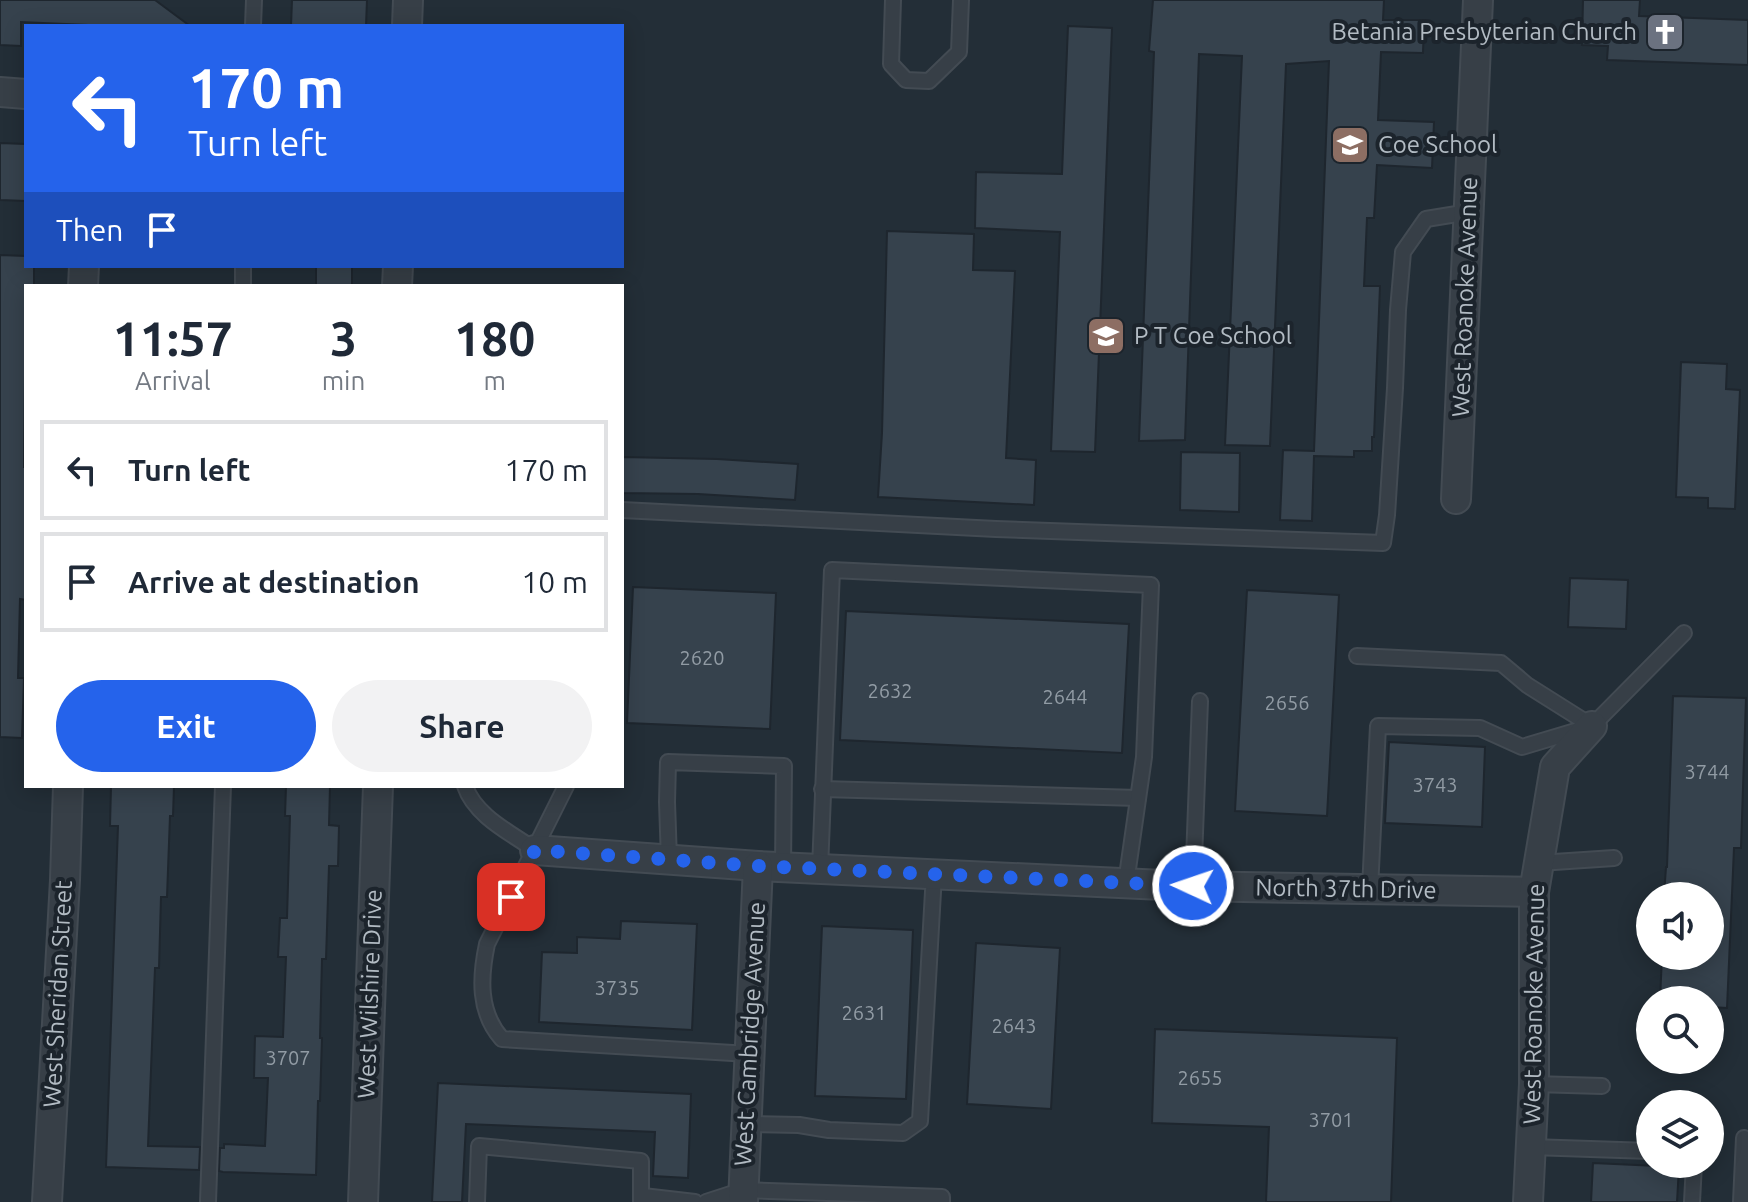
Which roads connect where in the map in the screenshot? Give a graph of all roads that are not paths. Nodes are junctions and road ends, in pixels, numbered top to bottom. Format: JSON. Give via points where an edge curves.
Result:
{"nodes":[{"id":1,"x":254,"y":0,"type":"edge"},
{"id":2,"x":408,"y":0,"type":"edge"},
{"id":3,"x":893,"y":0,"type":"edge"},
{"id":4,"x":961,"y":0,"type":"edge"},
{"id":5,"x":1478,"y":0,"type":"edge"},
{"id":6,"x":253,"y":24,"type":"edge"},
{"id":7,"x":407,"y":24,"type":"edge"},
{"id":8,"x":0,"y":92,"type":"edge"},
{"id":9,"x":24,"y":94,"type":"edge"},
{"id":10,"x":1469,"y":212,"type":"junction"},
{"id":11,"x":1456,"y":499,"type":"dead end"},
{"id":12,"x":624,"y":510,"type":"edge"},
{"id":13,"x":1684,"y":633,"type":"dead end"},
{"id":14,"x":1357,"y":656,"type":"dead end"},
{"id":15,"x":1200,"y":701,"type":"dead end"},
{"id":16,"x":1592,"y":726,"type":"junction"},
{"id":17,"x":68,"y":788,"type":"edge"},
{"id":18,"x":223,"y":788,"type":"edge"},
{"id":19,"x":378,"y":788,"type":"edge"},
{"id":20,"x":466,"y":788,"type":"edge"},
{"id":21,"x":565,"y":788,"type":"edge"},
{"id":22,"x":822,"y":789,"type":"junction"},
{"id":23,"x":1138,"y":798,"type":"junction"},
{"id":24,"x":535,"y":850,"type":"junction"},
{"id":25,"x":1614,"y":858,"type":"dead end"},
{"id":26,"x":669,"y":860,"type":"junction"},
{"id":27,"x":1539,"y":863,"type":"junction"},
{"id":28,"x":770,"y":867,"type":"junction"},
{"id":29,"x":820,"y":869,"type":"junction"},
{"id":30,"x":934,"y":874,"type":"junction"},
{"id":31,"x":1126,"y":883,"type":"junction"},
{"id":32,"x":1193,"y":886,"type":"junction"},
{"id":33,"x":1370,"y":889,"type":"junction"},
{"id":34,"x":1534,"y":892,"type":"junction"},
{"id":35,"x":749,"y":1054,"type":"junction"},
{"id":36,"x":1534,"y":1084,"type":"junction"},
{"id":37,"x":1602,"y":1086,"type":"dead end"},
{"id":38,"x":746,"y":1124,"type":"junction"},
{"id":39,"x":1744,"y":1138,"type":"dead end"},
{"id":40,"x":1531,"y":1147,"type":"junction"},
{"id":41,"x":1636,"y":1151,"type":"edge"},
{"id":42,"x":1693,"y":1178,"type":"edge"},
{"id":43,"x":743,"y":1196,"type":"edge"},
{"id":44,"x":642,"y":1199,"type":"edge"},
{"id":45,"x":47,"y":1202,"type":"edge"},
{"id":46,"x":208,"y":1202,"type":"edge"},
{"id":47,"x":363,"y":1202,"type":"edge"},
{"id":48,"x":477,"y":1202,"type":"edge"},
{"id":49,"x":695,"y":1202,"type":"edge"},
{"id":50,"x":706,"y":1202,"type":"edge"},
{"id":51,"x":942,"y":1202,"type":"edge"},
{"id":52,"x":1528,"y":1202,"type":"edge"},
{"id":53,"x":1692,"y":1202,"type":"edge"},
{"id":54,"x":1741,"y":1202,"type":"edge"}],
"edges":[{"from":1,"to":6,"type":"lane"},
{"from":2,"to":7,"type":"street"},
{"from":3,"to":4,"type":"lane","via":[[891,64],[906,80],[929,81],[959,52]]},
{"from":5,"to":10,"type":"street","name":"West Roanoke Avenue"},
{"from":8,"to":9,"type":"street"},
{"from":10,"to":11,"type":"street","name":"West Roanoke Avenue"},
{"from":10,"to":12,"type":"lane","via":[[1426,219],[1403,252],[1383,543]]},
{"from":13,"to":16,"type":"lane"},
{"from":14,"to":16,"type":"lane","via":[[1501,663]]},
{"from":15,"to":32,"type":"lane"},
{"from":16,"to":27,"type":"street","name":"West Roanoke Avenue","via":[[1555,767]]},
{"from":16,"to":33,"type":"lane","via":[[1522,747],[1480,728],[1378,726]]},
{"from":17,"to":45,"type":"street","name":"West Sheridan Street"},
{"from":18,"to":46,"type":"lane"},
{"from":19,"to":47,"type":"street","name":"West Wilshire Drive"},
{"from":20,"to":24,"type":"lane","via":[[485,815]]},
{"from":21,"to":24,"type":"lane"},
{"from":22,"to":23,"type":"lane"},
{"from":22,"to":23,"type":"lane","via":[[832,570],[1151,585]]},
{"from":22,"to":29,"type":"lane"},
{"from":23,"to":31,"type":"lane"},
{"from":24,"to":26,"type":"street","name":"North 37th Drive"},
{"from":24,"to":35,"type":"lane","via":[[487,944],[482,966],[486,1013],[502,1039]]},
{"from":25,"to":27,"type":"lane"},
{"from":26,"to":28,"type":"street","name":"North 37th Drive"},
{"from":26,"to":28,"type":"lane","via":[[668,762],[784,766]]},
{"from":27,"to":34,"type":"street","name":"West Roanoke Avenue"},
{"from":28,"to":29,"type":"street","name":"North 37th Drive"},
{"from":28,"to":35,"type":"street","name":"West Cambridge Avenue"},
{"from":29,"to":30,"type":"street","name":"North 37th Drive"},
{"from":30,"to":31,"type":"street","name":"North 37th Drive"},
{"from":30,"to":38,"type":"lane","via":[[920,1121],[903,1133]]},
{"from":31,"to":32,"type":"street","name":"North 37th Drive"},
{"from":32,"to":33,"type":"street","name":"North 37th Drive"},
{"from":33,"to":34,"type":"street","name":"North 37th Drive"},
{"from":34,"to":36,"type":"street","name":"West Roanoke Avenue"},
{"from":35,"to":38,"type":"street","name":"West Cambridge Avenue"},
{"from":36,"to":37,"type":"lane"},
{"from":36,"to":40,"type":"street","name":"West Roanoke Avenue"},
{"from":38,"to":43,"type":"street","name":"West Cambridge Avenue"},
{"from":39,"to":54,"type":"lane"},
{"from":40,"to":41,"type":"lane"},
{"from":40,"to":52,"type":"street","name":"West Roanoke Avenue"},
{"from":42,"to":53,"type":"lane"},
{"from":43,"to":50,"type":"lane"},
{"from":43,"to":51,"type":"lane","via":[[942,1197]]},
{"from":44,"to":48,"type":"lane","via":[[641,1161],[479,1146]]},
{"from":44,"to":49,"type":"lane"}]}
